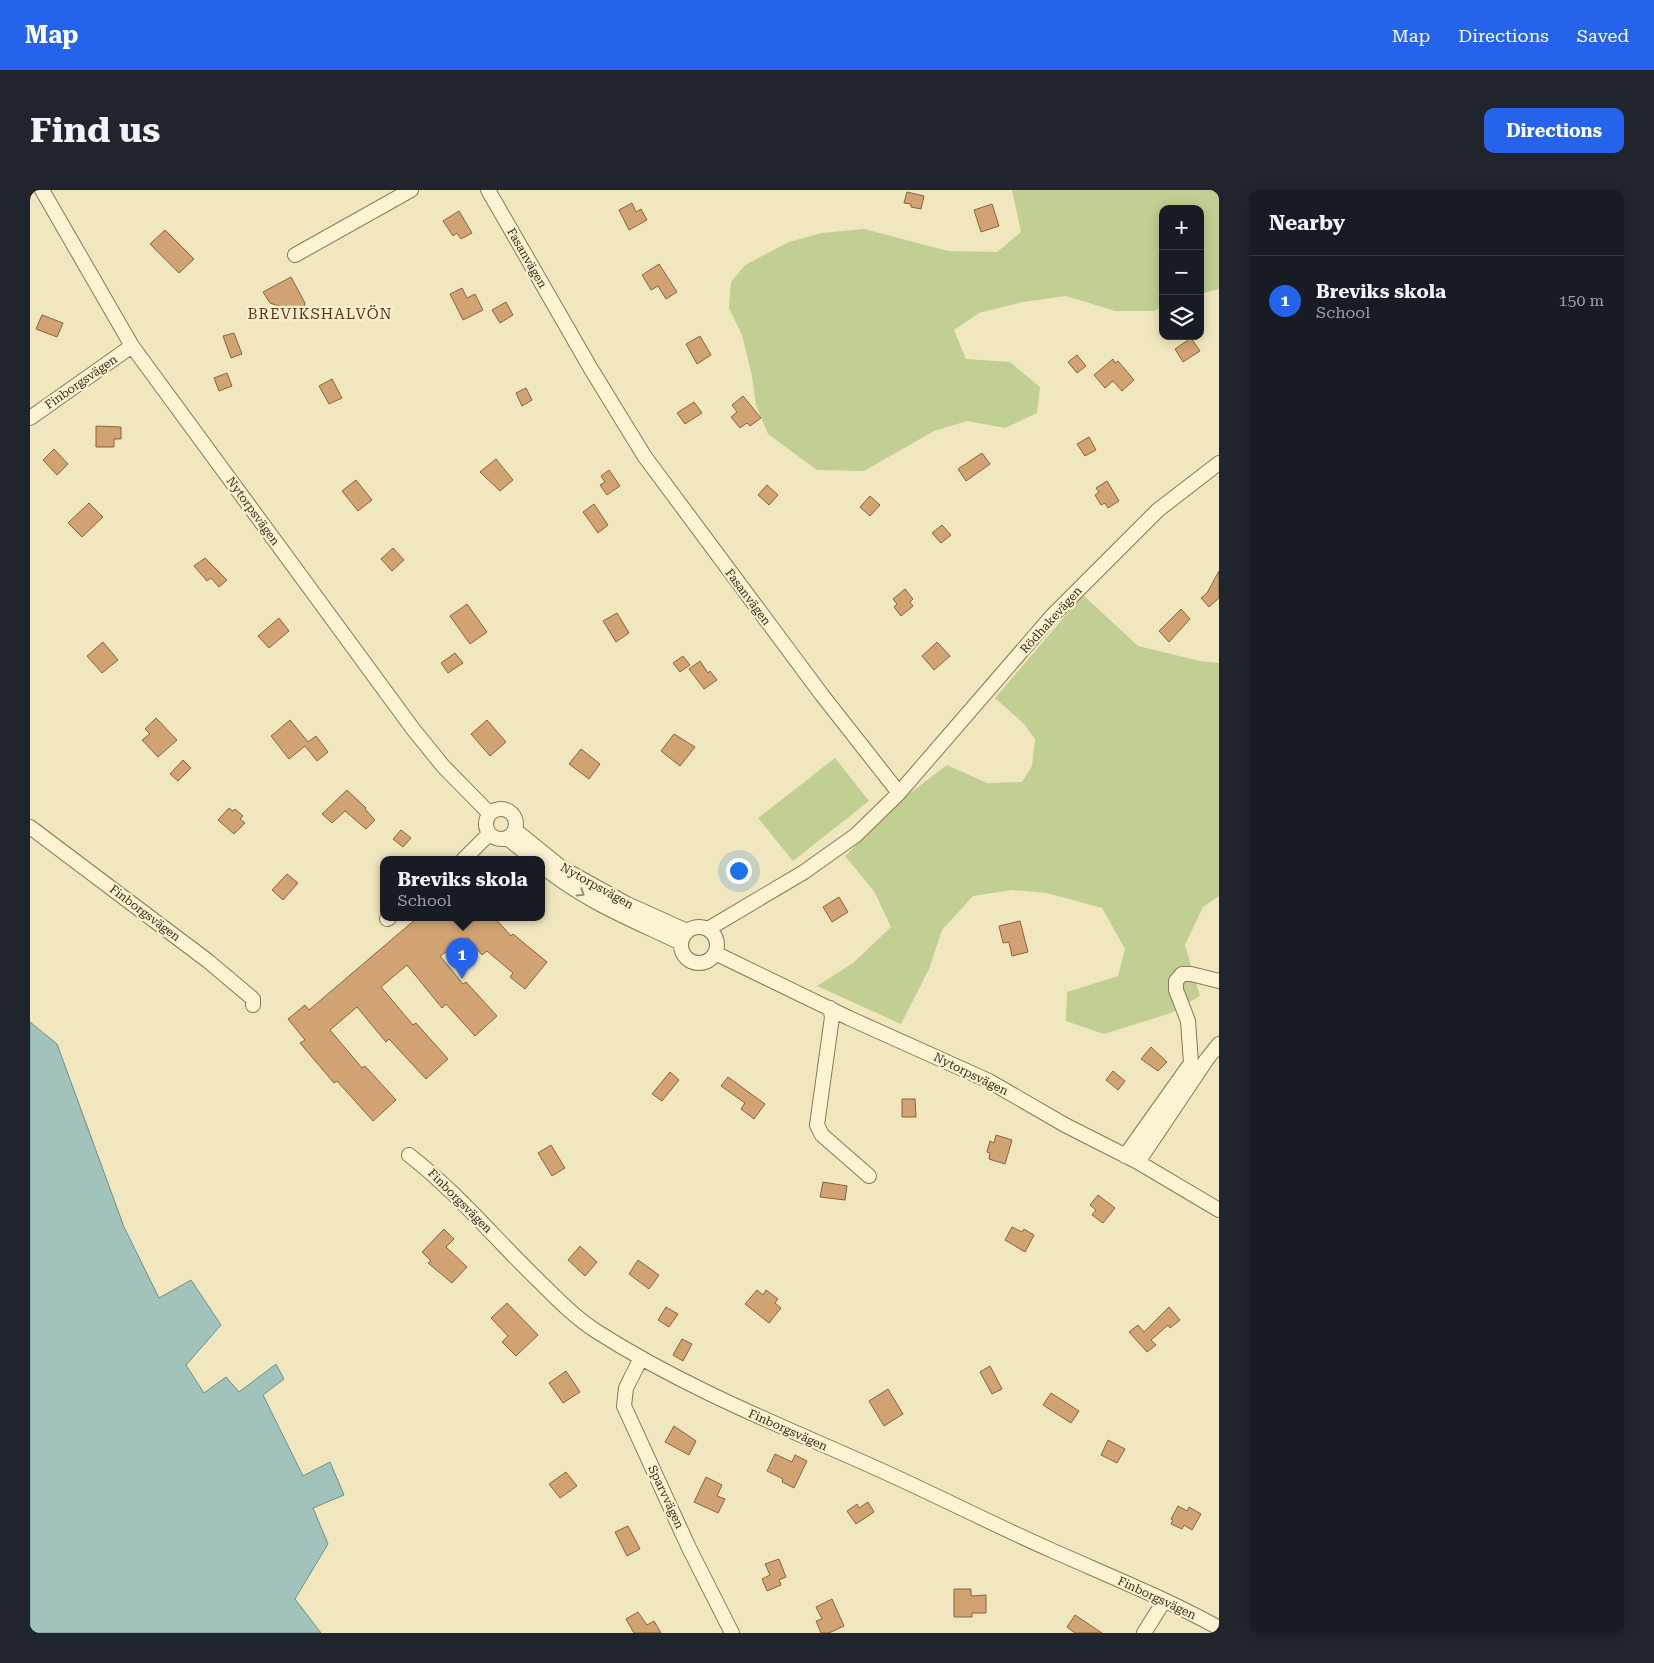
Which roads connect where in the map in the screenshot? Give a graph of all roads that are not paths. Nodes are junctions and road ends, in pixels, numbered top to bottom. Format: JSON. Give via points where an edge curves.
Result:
{"nodes":[{"id":1,"x":42,"y":190,"type":"edge"},
{"id":2,"x":411,"y":190,"type":"edge"},
{"id":3,"x":488,"y":190,"type":"edge"},
{"id":4,"x":295,"y":255,"type":"dead end"},
{"id":5,"x":132,"y":346,"type":"junction"},
{"id":6,"x":30,"y":418,"type":"edge"},
{"id":7,"x":1218,"y":466,"type":"edge"},
{"id":8,"x":899,"y":793,"type":"junction"},
{"id":9,"x":490,"y":814,"type":"junction"},
{"id":10,"x":30,"y":827,"type":"edge"},
{"id":11,"x":489,"y":834,"type":"junction"},
{"id":12,"x":511,"y":834,"type":"junction"},
{"id":13,"x":466,"y":856,"type":"edge"},
{"id":14,"x":531,"y":856,"type":"edge"},
{"id":15,"x":544,"y":856,"type":"edge"},
{"id":16,"x":545,"y":857,"type":"edge"},
{"id":17,"x":545,"y":868,"type":"edge"},
{"id":18,"x":708,"y":929,"type":"junction"},
{"id":19,"x":684,"y":937,"type":"junction"},
{"id":20,"x":715,"y":953,"type":"junction"},
{"id":21,"x":1219,"y":981,"type":"edge"},
{"id":22,"x":253,"y":1005,"type":"dead end"},
{"id":23,"x":830,"y":1008,"type":"junction"},
{"id":24,"x":1219,"y":1044,"type":"edge"},
{"id":25,"x":409,"y":1154,"type":"dead end"},
{"id":26,"x":1125,"y":1156,"type":"junction"},
{"id":27,"x":1138,"y":1162,"type":"junction"},
{"id":28,"x":869,"y":1176,"type":"dead end"},
{"id":29,"x":1219,"y":1210,"type":"edge"},
{"id":30,"x":641,"y":1358,"type":"junction"},
{"id":31,"x":1164,"y":1601,"type":"junction"},
{"id":32,"x":1218,"y":1625,"type":"edge"},
{"id":33,"x":732,"y":1633,"type":"edge"},
{"id":34,"x":1144,"y":1633,"type":"edge"}],
"edges":[{"from":1,"to":5,"type":"street","name":"Nytorpsvägen"},
{"from":2,"to":4,"type":"street"},
{"from":3,"to":8,"type":"street","name":"Fasanvägen","via":[[645,457]]},
{"from":5,"to":6,"type":"street","name":"Finborgsvägen"},
{"from":5,"to":9,"type":"street","name":"Nytorpsvägen","via":[[414,729],[449,772]]},
{"from":7,"to":8,"type":"street","name":"Rödhakevägen","via":[[1158,510],[1052,616]]},
{"from":8,"to":18,"type":"street","via":[[856,835],[804,872]]},
{"from":9,"to":11,"type":"street","via":[[486,826]]},
{"from":9,"to":12,"type":"street","via":[[497,810],[507,811],[514,819]]},
{"from":10,"to":22,"type":"street","name":"Finborgsvägen","via":[[208,961],[253,998]]},
{"from":11,"to":12,"type":"street","via":[[498,839]]},
{"from":11,"to":13,"type":"street"},
{"from":12,"to":14,"type":"street"},
{"from":12,"to":15,"type":"street","name":"Nytorpsvägen"},
{"from":16,"to":19,"type":"street","name":"Nytorpsvägen"},
{"from":17,"to":19,"type":"street","name":"Nytorpsvägen","one_way":true,"via":[[590,899]]},
{"from":18,"to":19,"type":"street","via":[[699,927]]},
{"from":18,"to":20,"type":"street","via":[[716,940]]},
{"from":19,"to":20,"type":"street","via":[[686,957],[696,962],[708,960]]},
{"from":20,"to":23,"type":"street","name":"Nytorpsvägen"},
{"from":21,"to":26,"type":"street","via":[[1182,974],[1176,981],[1176,990],[1188,1021],[1191,1063]]},
{"from":23,"to":26,"type":"street","name":"Nytorpsvägen","via":[[989,1081]]},
{"from":23,"to":28,"type":"street","via":[[832,1017],[817,1125],[822,1135]]},
{"from":24,"to":27,"type":"street"},
{"from":25,"to":30,"type":"street","name":"Finborgsvägen","via":[[447,1186],[572,1313]]},
{"from":26,"to":27,"type":"street","name":"Nytorpsvägen"},
{"from":27,"to":29,"type":"street","name":"Nytorpsvägen"},
{"from":30,"to":31,"type":"street","name":"Finborgsvägen","via":[[745,1411]]},
{"from":30,"to":33,"type":"street","name":"Sparvvägen","via":[[626,1388],[624,1406]]},
{"from":31,"to":32,"type":"street","name":"Finborgsvägen"},
{"from":31,"to":34,"type":"street"}]}
